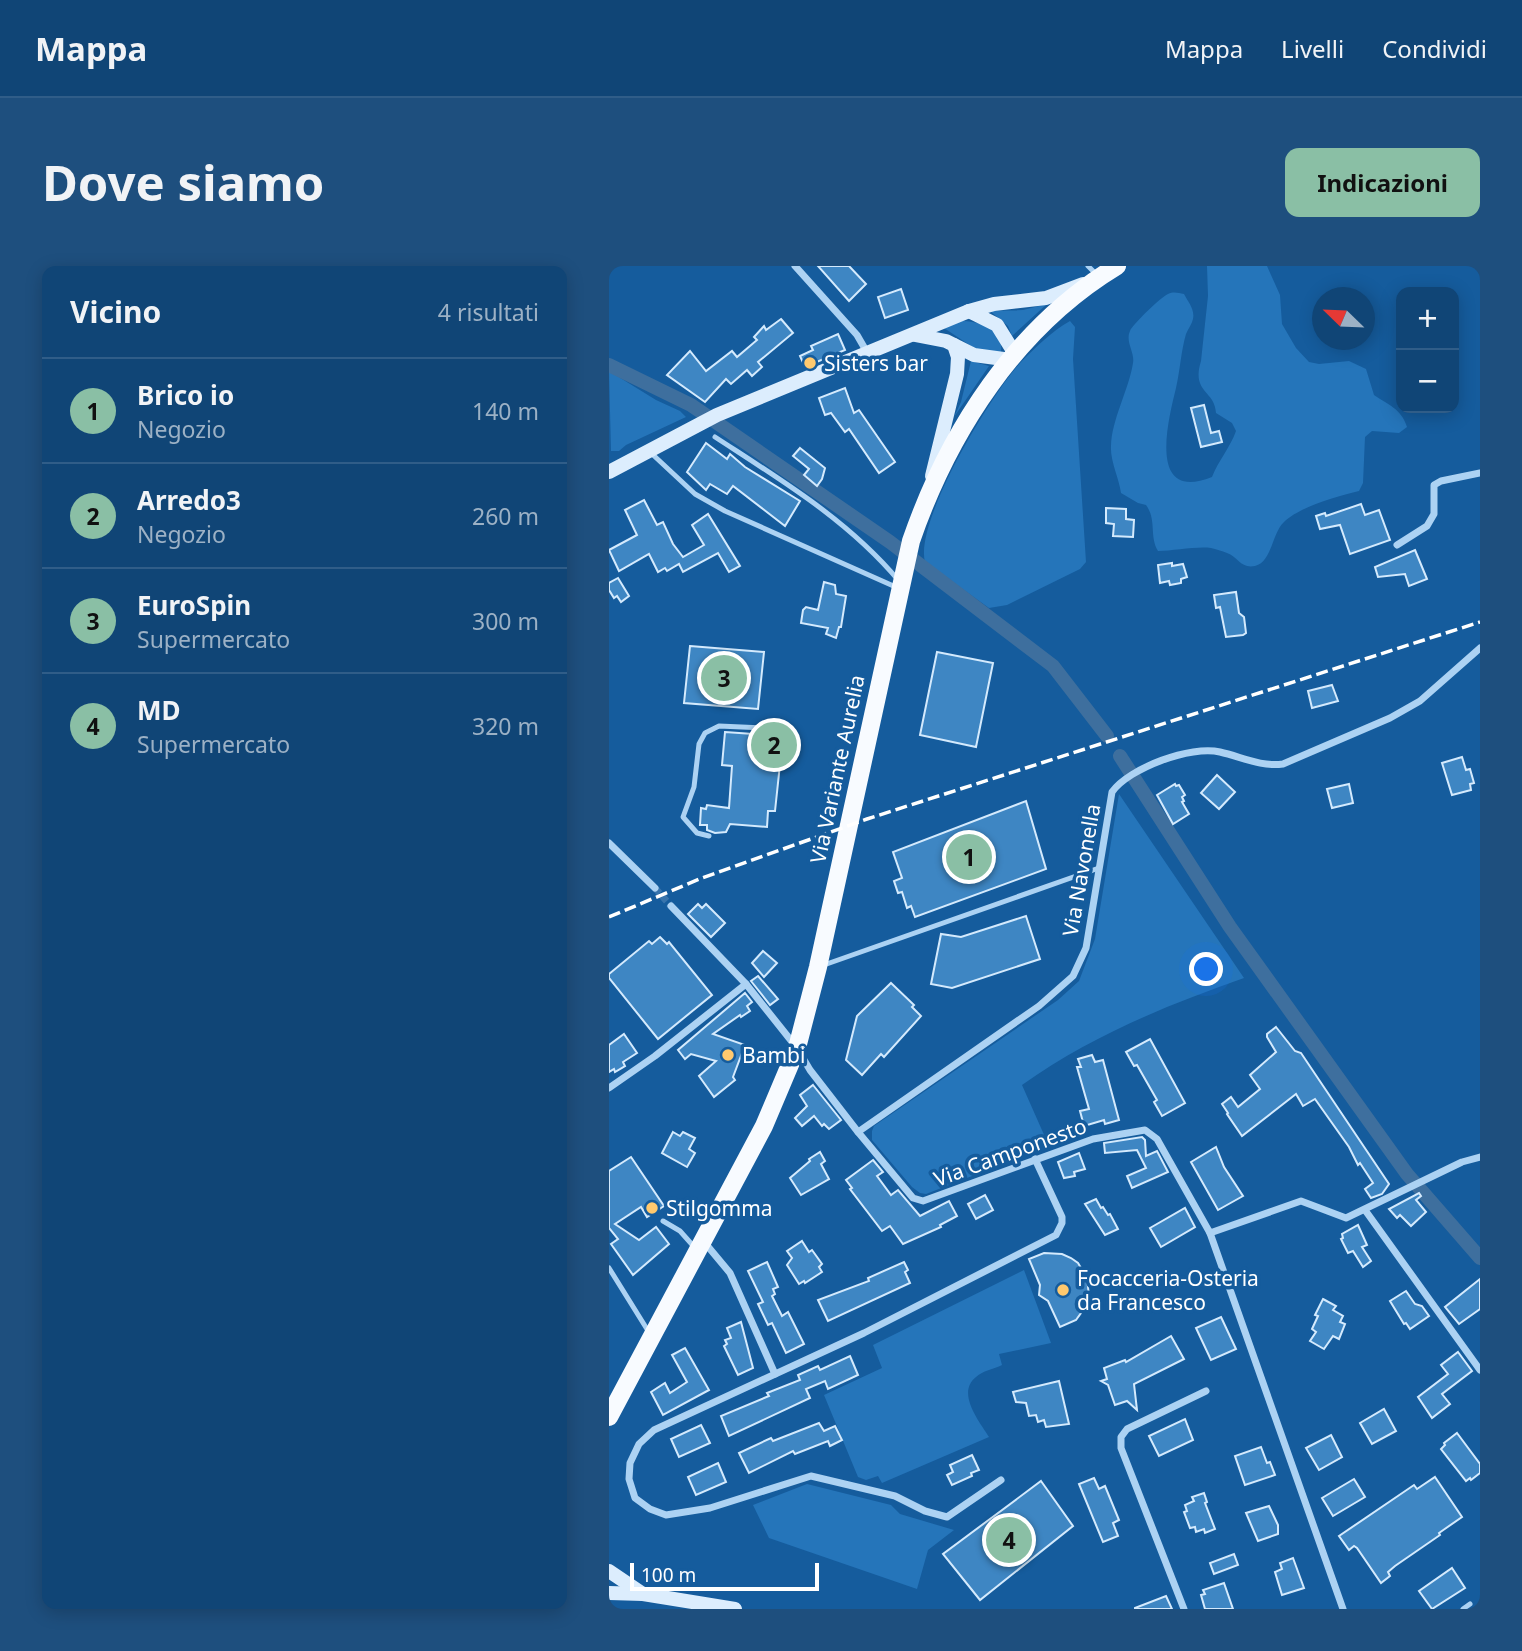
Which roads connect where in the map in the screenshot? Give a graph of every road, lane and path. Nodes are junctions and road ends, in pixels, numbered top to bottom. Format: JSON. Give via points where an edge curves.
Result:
{"nodes":[{"id":1,"x":795,"y":266,"type":"edge"},
{"id":2,"x":1117,"y":266,"type":"edge"},
{"id":3,"x":1092,"y":275,"type":"edge"},
{"id":4,"x":969,"y":311,"type":"junction"},
{"id":5,"x":914,"y":335,"type":"junction"},
{"id":6,"x":954,"y":345,"type":"junction"},
{"id":7,"x":868,"y":354,"type":"junction"},
{"id":8,"x":1013,"y":357,"type":"junction"},
{"id":9,"x":715,"y":437,"type":"dead end"},
{"id":10,"x":649,"y":451,"type":"junction"},
{"id":11,"x":609,"y":472,"type":"edge"},
{"id":12,"x":1480,"y":473,"type":"edge"},
{"id":13,"x":927,"y":496,"type":"junction"},
{"id":14,"x":1397,"y":545,"type":"dead end"},
{"id":15,"x":902,"y":581,"type":"junction"},
{"id":16,"x":1480,"y":648,"type":"edge"},
{"id":17,"x":790,"y":729,"type":"dead end"},
{"id":18,"x":709,"y":836,"type":"dead end"},
{"id":19,"x":609,"y":843,"type":"edge"},
{"id":20,"x":1099,"y":869,"type":"junction"},
{"id":21,"x":655,"y":888,"type":"tunnel mouth"},
{"id":22,"x":671,"y":906,"type":"tunnel mouth"},
{"id":23,"x":818,"y":967,"type":"junction"},
{"id":24,"x":746,"y":984,"type":"junction"},
{"id":25,"x":797,"y":1048,"type":"junction"},
{"id":26,"x":609,"y":1088,"type":"edge"},
{"id":27,"x":858,"y":1132,"type":"junction"},
{"id":28,"x":1480,"y":1157,"type":"edge"},
{"id":29,"x":1035,"y":1159,"type":"junction"},
{"id":30,"x":1365,"y":1210,"type":"junction"},
{"id":31,"x":663,"y":1221,"type":"dead end"},
{"id":32,"x":1210,"y":1233,"type":"junction"},
{"id":33,"x":701,"y":1247,"type":"junction"},
{"id":34,"x":609,"y":1268,"type":"edge"},
{"id":35,"x":652,"y":1337,"type":"junction"},
{"id":36,"x":1480,"y":1370,"type":"edge"},
{"id":37,"x":775,"y":1374,"type":"junction"},
{"id":38,"x":1206,"y":1391,"type":"dead end"},
{"id":39,"x":609,"y":1417,"type":"edge"},
{"id":40,"x":1001,"y":1480,"type":"dead end"},
{"id":41,"x":609,"y":1571,"type":"edge"},
{"id":42,"x":609,"y":1593,"type":"edge"},
{"id":43,"x":643,"y":1594,"type":"junction"},
{"id":44,"x":1470,"y":1604,"type":"dead end"},
{"id":45,"x":736,"y":1609,"type":"edge"},
{"id":46,"x":1184,"y":1609,"type":"edge"},
{"id":47,"x":1343,"y":1609,"type":"edge"},
{"id":48,"x":1463,"y":1609,"type":"edge"}],
"edges":[{"from":1,"to":7,"type":"street","via":[[857,335]]},
{"from":2,"to":3,"type":"main road","name":"Via Variante Aurelia"},
{"from":3,"to":4,"type":"main road","via":[[1046,298]]},
{"from":3,"to":8,"type":"main road","name":"Via Variante Aurelia"},
{"from":4,"to":5,"type":"main road"},
{"from":4,"to":8,"type":"main road","via":[[997,325]]},
{"from":5,"to":6,"type":"main road"},
{"from":5,"to":7,"type":"main road"},
{"from":6,"to":8,"type":"main road","via":[[974,355]]},
{"from":6,"to":13,"type":"main road","via":[[957,374]]},
{"from":7,"to":10,"type":"main road","via":[[710,418]]},
{"from":8,"to":13,"type":"main road","name":"Via Variante Aurelia","via":[[968,417]]},
{"from":9,"to":15,"type":"lane","via":[[847,527]]},
{"from":10,"to":11,"type":"main road"},
{"from":10,"to":15,"type":"lane","via":[[695,494],[725,511]]},
{"from":12,"to":14,"type":"street","via":[[1434,485],[1434,514],[1427,526]]},
{"from":13,"to":15,"type":"main road","name":"Via Variante Aurelia"},
{"from":15,"to":23,"type":"main road","name":"Via Variante Aurelia"},
{"from":16,"to":20,"type":"street","name":"Via Navonella","via":[[1420,701],[1283,764],[1270,766],[1202,751],[1185,753],[1120,781],[1112,792]]},
{"from":17,"to":18,"type":"lane","via":[[719,726],[705,733],[683,817],[697,833]]},
{"from":19,"to":21,"type":"street"},
{"from":20,"to":23,"type":"lane"},
{"from":20,"to":27,"type":"street","name":"Via Navonella","via":[[1086,948],[1073,976],[1039,1006]]},
{"from":22,"to":24,"type":"street","name":"Via Camponesto"},
{"from":23,"to":25,"type":"main road","name":"Via Variante Aurelia"},
{"from":24,"to":25,"type":"street","name":"Via Camponesto"},
{"from":24,"to":26,"type":"street"},
{"from":25,"to":27,"type":"street","name":"Via Camponesto"},
{"from":25,"to":33,"type":"main road","name":"Via Variante Aurelia","via":[[764,1126]]},
{"from":27,"to":29,"type":"street","name":"Via Camponesto","via":[[913,1198],[923,1201]]},
{"from":28,"to":30,"type":"street"},
{"from":29,"to":32,"type":"street","name":"Via Camponesto","via":[[1093,1139],[1145,1130],[1157,1139]]},
{"from":29,"to":37,"type":"street","via":[[1062,1217],[1056,1236]]},
{"from":30,"to":32,"type":"street","via":[[1346,1218],[1301,1201]]},
{"from":30,"to":36,"type":"street"},
{"from":31,"to":33,"type":"lane"},
{"from":32,"to":47,"type":"street","name":"Via Camponesto"},
{"from":33,"to":35,"type":"main road","name":"Via Variante Aurelia"},
{"from":33,"to":37,"type":"street","via":[[730,1273]]},
{"from":34,"to":35,"type":"lane"},
{"from":35,"to":39,"type":"main road","name":"Via Variante Aurelia"},
{"from":37,"to":40,"type":"street","via":[[654,1430],[639,1444],[630,1463],[635,1498],[666,1515],[710,1508],[811,1476],[895,1496],[947,1517]]},
{"from":38,"to":46,"type":"street","via":[[1127,1429],[1121,1437]]},
{"from":41,"to":43,"type":"main road"},
{"from":42,"to":43,"type":"main road"},
{"from":43,"to":45,"type":"main road"},
{"from":44,"to":48,"type":"lane"}]}
